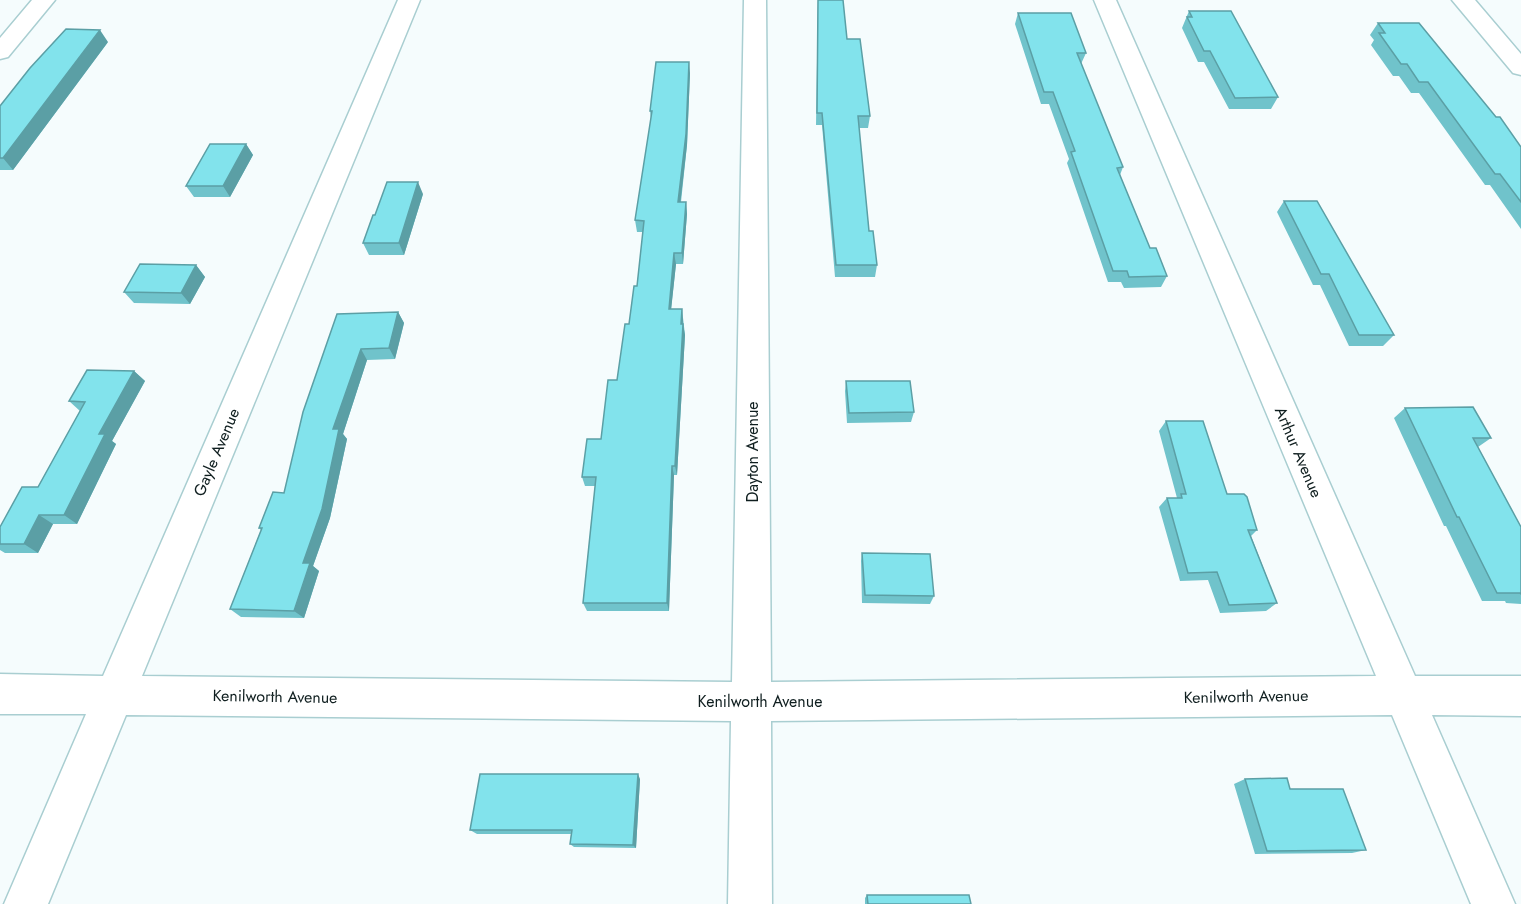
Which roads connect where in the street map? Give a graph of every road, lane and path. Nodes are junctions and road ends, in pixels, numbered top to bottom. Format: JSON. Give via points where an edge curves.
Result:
{"nodes":[{"id":1,"x":44,"y":0,"type":"edge"},
{"id":2,"x":409,"y":0,"type":"edge"},
{"id":3,"x":755,"y":0,"type":"edge"},
{"id":4,"x":1105,"y":0,"type":"edge"},
{"id":5,"x":1463,"y":0,"type":"edge"},
{"id":6,"x":0,"y":52,"type":"edge"},
{"id":7,"x":1521,"y":68,"type":"edge"},
{"id":8,"x":0,"y":694,"type":"edge"},
{"id":9,"x":113,"y":694,"type":"junction"},
{"id":10,"x":1404,"y":695,"type":"junction"},
{"id":11,"x":1521,"y":696,"type":"edge"},
{"id":12,"x":751,"y":702,"type":"junction"},
{"id":13,"x":26,"y":904,"type":"edge"},
{"id":14,"x":750,"y":904,"type":"edge"},
{"id":15,"x":1493,"y":904,"type":"edge"}],
"edges":[{"from":1,"to":6,"type":"street"},
{"from":2,"to":9,"type":"street","name":"Gayle Avenue"},
{"from":3,"to":12,"type":"street","name":"Dayton Avenue"},
{"from":4,"to":10,"type":"street","name":"Arthur Avenue"},
{"from":5,"to":7,"type":"street"},
{"from":8,"to":9,"type":"street","name":"Kenilworth Avenue"},
{"from":9,"to":12,"type":"street","name":"Kenilworth Avenue"},
{"from":9,"to":13,"type":"street","name":"Gayle Avenue"},
{"from":10,"to":11,"type":"street","name":"Kenilworth Avenue"},
{"from":10,"to":12,"type":"street","name":"Kenilworth Avenue"},
{"from":10,"to":15,"type":"street","name":"Arthur Avenue"},
{"from":12,"to":14,"type":"street","name":"Dayton Avenue"}]}
